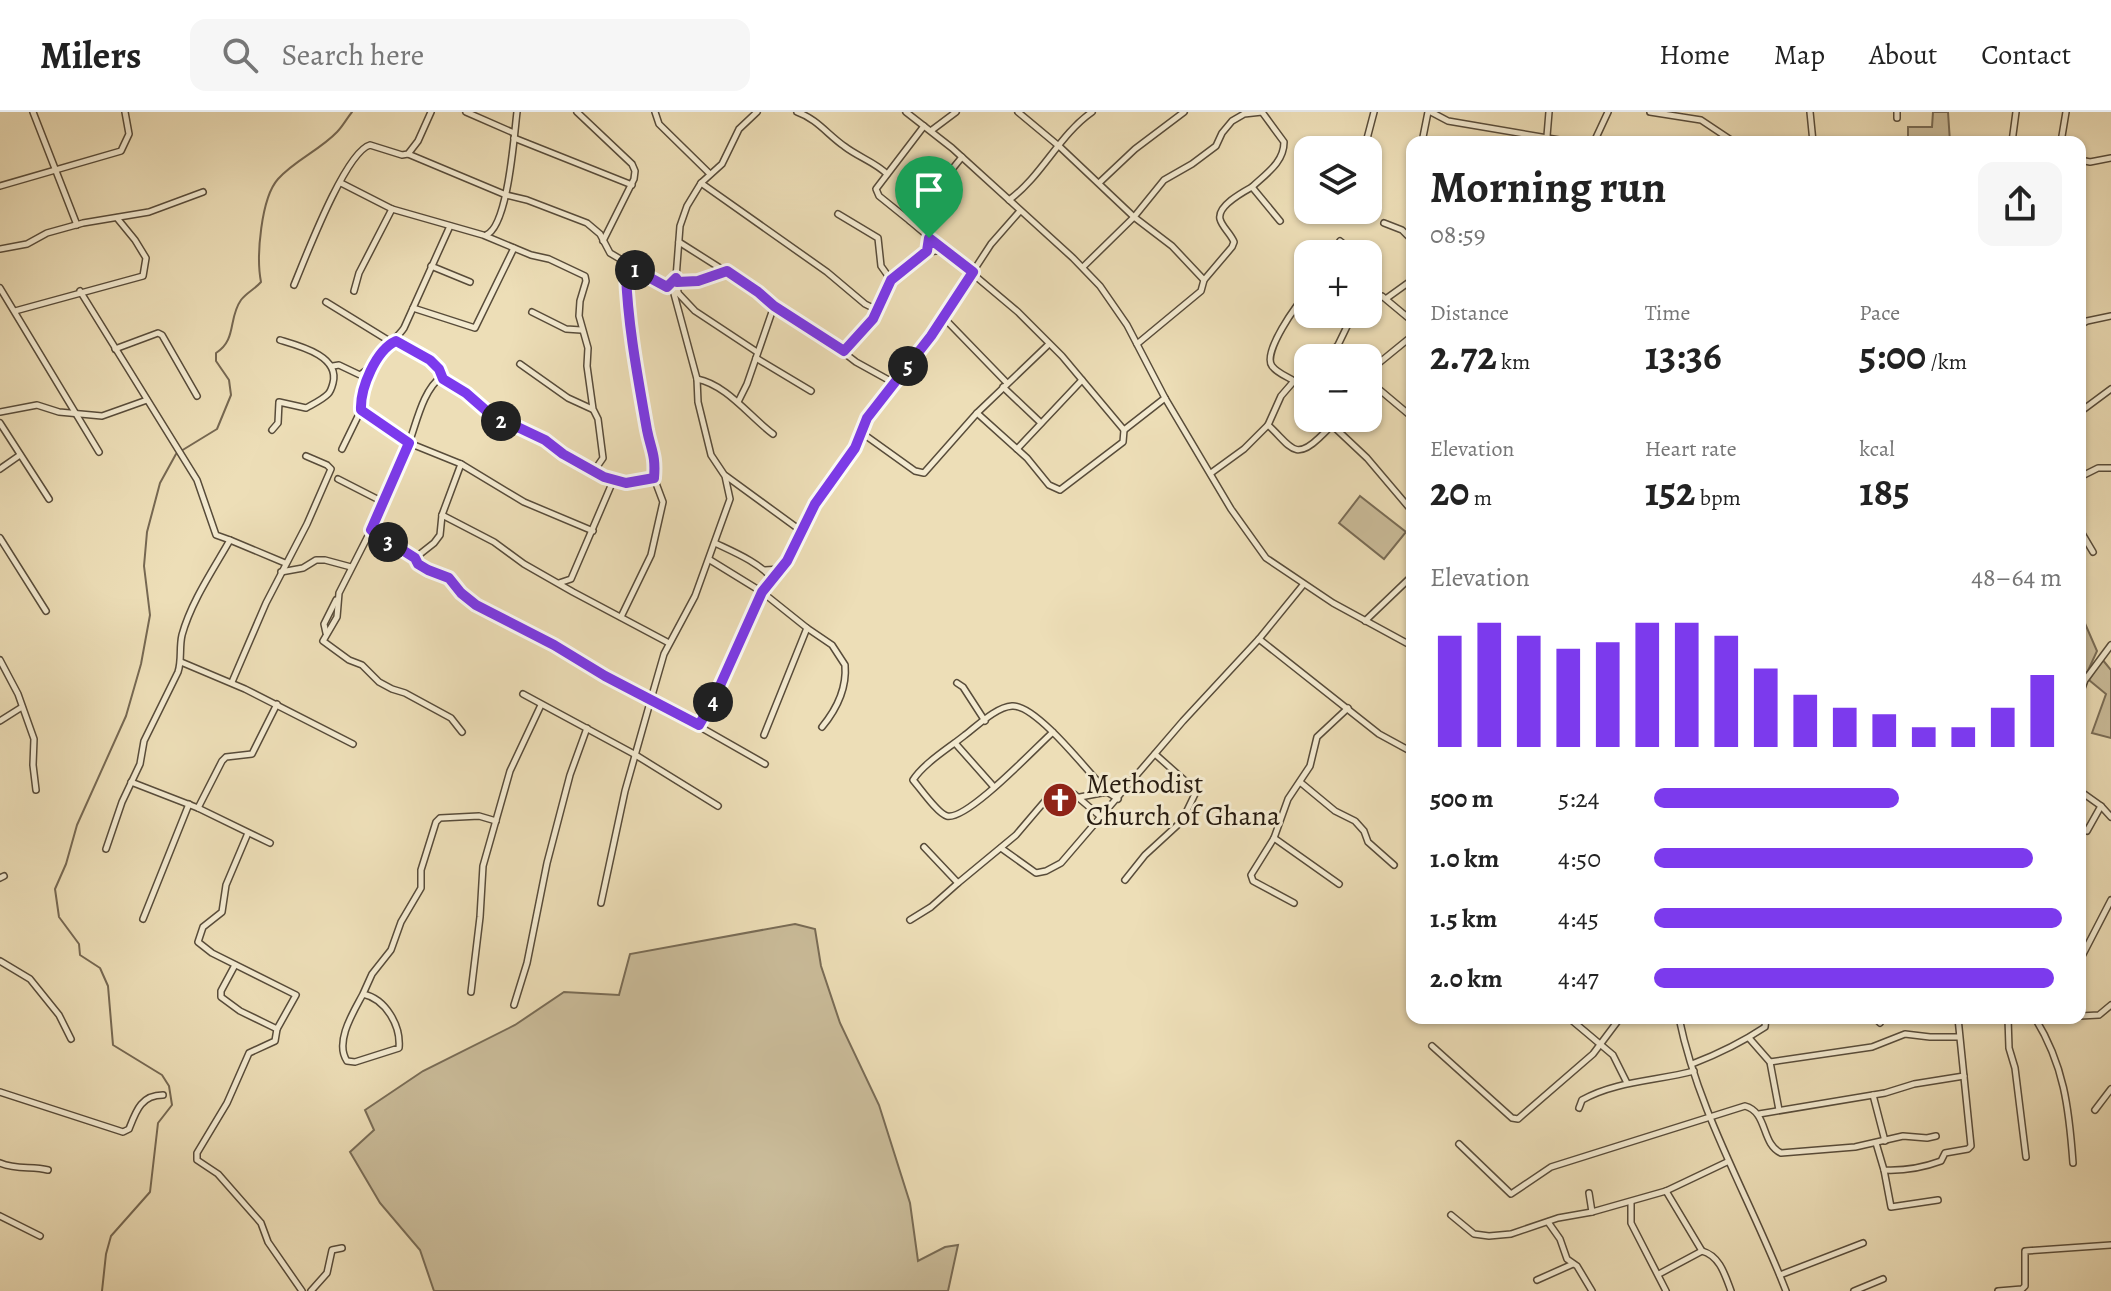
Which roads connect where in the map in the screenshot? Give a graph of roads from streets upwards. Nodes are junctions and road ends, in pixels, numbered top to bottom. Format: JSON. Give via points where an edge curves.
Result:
{"nodes":[{"id":1,"x":33,"y":112,"type":"edge"},
{"id":2,"x":125,"y":112,"type":"edge"},
{"id":3,"x":431,"y":112,"type":"edge"},
{"id":4,"x":466,"y":112,"type":"edge"},
{"id":5,"x":517,"y":112,"type":"edge"},
{"id":6,"x":577,"y":112,"type":"edge"},
{"id":7,"x":655,"y":112,"type":"edge"},
{"id":8,"x":757,"y":112,"type":"edge"},
{"id":9,"x":797,"y":112,"type":"edge"},
{"id":10,"x":906,"y":112,"type":"edge"},
{"id":11,"x":1018,"y":112,"type":"edge"},
{"id":12,"x":1092,"y":112,"type":"edge"},
{"id":13,"x":1184,"y":112,"type":"edge"},
{"id":14,"x":1262,"y":112,"type":"edge"},
{"id":15,"x":1374,"y":112,"type":"edge"},
{"id":16,"x":1430,"y":112,"type":"edge"},
{"id":17,"x":1549,"y":112,"type":"edge"},
{"id":18,"x":1608,"y":112,"type":"edge"},
{"id":19,"x":1650,"y":112,"type":"edge"},
{"id":20,"x":1810,"y":112,"type":"edge"},
{"id":21,"x":2016,"y":112,"type":"edge"},
{"id":22,"x":2066,"y":112,"type":"edge"},
{"id":23,"x":951,"y":113,"type":"edge"},
{"id":24,"x":924,"y":126,"type":"junction"},
{"id":25,"x":932,"y":130,"type":"junction"},
{"id":26,"x":514,"y":136,"type":"junction"},
{"id":27,"x":1368,"y":136,"type":"edge"},
{"id":28,"x":1424,"y":136,"type":"edge"},
{"id":29,"x":1523,"y":136,"type":"edge"},
{"id":30,"x":1547,"y":136,"type":"edge"},
{"id":31,"x":1597,"y":136,"type":"edge"},
{"id":32,"x":1725,"y":136,"type":"edge"},
{"id":33,"x":1812,"y":136,"type":"edge"},
{"id":34,"x":2013,"y":136,"type":"edge"},
{"id":35,"x":2062,"y":136,"type":"edge"},
{"id":36,"x":1060,"y":147,"type":"junction"},
{"id":37,"x":408,"y":154,"type":"junction"},
{"id":38,"x":962,"y":157,"type":"junction"},
{"id":39,"x":2111,"y":158,"type":"edge"},
{"id":40,"x":2086,"y":161,"type":"edge"},
{"id":41,"x":56,"y":171,"type":"junction"},
{"id":42,"x":710,"y":174,"type":"junction"},
{"id":43,"x":887,"y":174,"type":"junction"},
{"id":44,"x":1100,"y":182,"type":"junction"},
{"id":45,"x":341,"y":183,"type":"junction"},
{"id":46,"x":701,"y":183,"type":"junction"},
{"id":47,"x":632,"y":185,"type":"junction"},
{"id":48,"x":0,"y":186,"type":"edge"},
{"id":49,"x":1252,"y":187,"type":"junction"},
{"id":50,"x":203,"y":192,"type":"dead end"},
{"id":51,"x":506,"y":195,"type":"junction"},
{"id":52,"x":1009,"y":200,"type":"junction"},
{"id":53,"x":392,"y":209,"type":"junction"},
{"id":54,"x":1020,"y":211,"type":"junction"},
{"id":55,"x":838,"y":214,"type":"dead end"},
{"id":56,"x":1134,"y":217,"type":"junction"},
{"id":57,"x":117,"y":218,"type":"junction"},
{"id":58,"x":910,"y":221,"type":"junction"},
{"id":59,"x":1280,"y":221,"type":"dead end"},
{"id":60,"x":1384,"y":223,"type":"dead end"},
{"id":61,"x":77,"y":225,"type":"junction"},
{"id":62,"x":450,"y":226,"type":"junction"},
{"id":63,"x":1406,"y":234,"type":"edge"},
{"id":64,"x":483,"y":235,"type":"junction"},
{"id":65,"x":929,"y":238,"type":"junction"},
{"id":66,"x":603,"y":241,"type":"junction"},
{"id":67,"x":679,"y":242,"type":"junction"},
{"id":68,"x":514,"y":248,"type":"junction"},
{"id":69,"x":0,"y":249,"type":"edge"},
{"id":70,"x":944,"y":250,"type":"junction"},
{"id":71,"x":927,"y":251,"type":"junction"},
{"id":72,"x":431,"y":266,"type":"junction"},
{"id":73,"x":630,"y":267,"type":"junction"},
{"id":74,"x":1083,"y":267,"type":"junction"},
{"id":75,"x":727,"y":271,"type":"junction"},
{"id":76,"x":973,"y":272,"type":"junction"},
{"id":77,"x":676,"y":280,"type":"junction"},
{"id":78,"x":891,"y":280,"type":"junction"},
{"id":79,"x":1204,"y":280,"type":"junction"},
{"id":80,"x":470,"y":282,"type":"dead end"},
{"id":81,"x":1406,"y":284,"type":"edge"},
{"id":82,"x":294,"y":285,"type":"dead end"},
{"id":83,"x":0,"y":288,"type":"edge"},
{"id":84,"x":673,"y":290,"type":"junction"},
{"id":85,"x":80,"y":291,"type":"junction"},
{"id":86,"x":354,"y":291,"type":"dead end"},
{"id":87,"x":1382,"y":297,"type":"edge"},
{"id":88,"x":1387,"y":298,"type":"junction"},
{"id":89,"x":326,"y":302,"type":"dead end"},
{"id":90,"x":774,"y":306,"type":"junction"},
{"id":91,"x":413,"y":308,"type":"junction"},
{"id":92,"x":877,"y":310,"type":"junction"},
{"id":93,"x":15,"y":311,"type":"junction"},
{"id":94,"x":532,"y":312,"type":"dead end"},
{"id":95,"x":1294,"y":312,"type":"edge"},
{"id":96,"x":1406,"y":315,"type":"edge"},
{"id":97,"x":2111,"y":316,"type":"edge"},
{"id":98,"x":944,"y":318,"type":"junction"},
{"id":99,"x":2086,"y":322,"type":"edge"},
{"id":100,"x":581,"y":330,"type":"junction"},
{"id":101,"x":280,"y":340,"type":"dead end"},
{"id":102,"x":1406,"y":341,"type":"edge"},
{"id":103,"x":394,"y":342,"type":"junction"},
{"id":104,"x":1049,"y":344,"type":"junction"},
{"id":105,"x":1137,"y":344,"type":"junction"},
{"id":106,"x":115,"y":349,"type":"junction"},
{"id":107,"x":844,"y":351,"type":"junction"},
{"id":108,"x":757,"y":355,"type":"junction"},
{"id":109,"x":1382,"y":360,"type":"edge"},
{"id":110,"x":520,"y":364,"type":"dead end"},
{"id":111,"x":333,"y":366,"type":"junction"},
{"id":112,"x":373,"y":369,"type":"junction"},
{"id":113,"x":442,"y":376,"type":"junction"},
{"id":114,"x":697,"y":379,"type":"junction"},
{"id":115,"x":1082,"y":380,"type":"junction"},
{"id":116,"x":1294,"y":381,"type":"joint"},
{"id":117,"x":894,"y":383,"type":"junction"},
{"id":118,"x":1005,"y":385,"type":"junction"},
{"id":119,"x":2111,"y":389,"type":"edge"},
{"id":120,"x":1382,"y":390,"type":"edge"},
{"id":121,"x":811,"y":391,"type":"dead end"},
{"id":122,"x":197,"y":396,"type":"dead end"},
{"id":123,"x":1165,"y":398,"type":"junction"},
{"id":124,"x":147,"y":400,"type":"junction"},
{"id":125,"x":738,"y":402,"type":"junction"},
{"id":126,"x":2086,"y":408,"type":"edge"},
{"id":127,"x":593,"y":409,"type":"junction"},
{"id":128,"x":361,"y":410,"type":"junction"},
{"id":129,"x":0,"y":412,"type":"edge"},
{"id":130,"x":1406,"y":412,"type":"edge"},
{"id":131,"x":78,"y":413,"type":"junction"},
{"id":132,"x":977,"y":413,"type":"junction"},
{"id":133,"x":0,"y":423,"type":"edge"},
{"id":134,"x":1041,"y":423,"type":"junction"},
{"id":135,"x":1268,"y":425,"type":"junction"},
{"id":136,"x":272,"y":430,"type":"dead end"},
{"id":137,"x":1124,"y":430,"type":"junction"},
{"id":138,"x":1327,"y":432,"type":"edge"},
{"id":139,"x":1339,"y":432,"type":"edge"},
{"id":140,"x":862,"y":433,"type":"junction"},
{"id":141,"x":773,"y":434,"type":"dead end"},
{"id":142,"x":409,"y":443,"type":"junction"},
{"id":143,"x":342,"y":449,"type":"dead end"},
{"id":144,"x":1017,"y":449,"type":"junction"},
{"id":145,"x":99,"y":452,"type":"dead end"},
{"id":146,"x":20,"y":455,"type":"junction"},
{"id":147,"x":306,"y":456,"type":"dead end"},
{"id":148,"x":461,"y":464,"type":"junction"},
{"id":149,"x":2111,"y":468,"type":"edge"},
{"id":150,"x":0,"y":469,"type":"edge"},
{"id":151,"x":594,"y":471,"type":"junction"},
{"id":152,"x":1211,"y":473,"type":"junction"},
{"id":153,"x":2086,"y":474,"type":"edge"},
{"id":154,"x":725,"y":476,"type":"junction"},
{"id":155,"x":654,"y":478,"type":"junction"},
{"id":156,"x":338,"y":479,"type":"dead end"},
{"id":157,"x":613,"y":481,"type":"junction"},
{"id":158,"x":49,"y":499,"type":"dead end"},
{"id":159,"x":383,"y":502,"type":"junction"},
{"id":160,"x":1406,"y":504,"type":"edge"},
{"id":161,"x":442,"y":515,"type":"junction"},
{"id":162,"x":371,"y":530,"type":"junction"},
{"id":163,"x":800,"y":530,"type":"junction"},
{"id":164,"x":593,"y":531,"type":"junction"},
{"id":165,"x":0,"y":538,"type":"edge"},
{"id":166,"x":230,"y":540,"type":"junction"},
{"id":167,"x":2086,"y":540,"type":"edge"},
{"id":168,"x":715,"y":543,"type":"junction"},
{"id":169,"x":2093,"y":552,"type":"dead end"},
{"id":170,"x":415,"y":558,"type":"junction"},
{"id":171,"x":710,"y":560,"type":"junction"},
{"id":172,"x":285,"y":563,"type":"junction"},
{"id":173,"x":351,"y":567,"type":"junction"},
{"id":174,"x":782,"y":569,"type":"junction"},
{"id":175,"x":765,"y":570,"type":"junction"},
{"id":176,"x":281,"y":572,"type":"junction"},
{"id":177,"x":571,"y":579,"type":"junction"},
{"id":178,"x":773,"y":579,"type":"junction"},
{"id":179,"x":1406,"y":582,"type":"edge"},
{"id":180,"x":559,"y":583,"type":"junction"},
{"id":181,"x":1303,"y":585,"type":"junction"},
{"id":182,"x":573,"y":592,"type":"junction"},
{"id":183,"x":762,"y":592,"type":"junction"},
{"id":184,"x":46,"y":611,"type":"dead end"},
{"id":185,"x":621,"y":617,"type":"junction"},
{"id":186,"x":1365,"y":621,"type":"junction"},
{"id":187,"x":807,"y":628,"type":"junction"},
{"id":188,"x":1259,"y":639,"type":"junction"},
{"id":189,"x":669,"y":643,"type":"junction"},
{"id":190,"x":1406,"y":643,"type":"edge"},
{"id":191,"x":2111,"y":645,"type":"edge"},
{"id":192,"x":0,"y":660,"type":"edge"},
{"id":193,"x":181,"y":662,"type":"junction"},
{"id":194,"x":2086,"y":679,"type":"edge"},
{"id":195,"x":232,"y":682,"type":"junction"},
{"id":196,"x":957,"y":683,"type":"dead end"},
{"id":197,"x":523,"y":694,"type":"dead end"},
{"id":198,"x":651,"y":699,"type":"junction"},
{"id":199,"x":277,"y":704,"type":"junction"},
{"id":200,"x":541,"y":705,"type":"junction"},
{"id":201,"x":22,"y":707,"type":"junction"},
{"id":202,"x":1348,"y":708,"type":"junction"},
{"id":203,"x":0,"y":721,"type":"edge"},
{"id":204,"x":985,"y":721,"type":"junction"},
{"id":205,"x":699,"y":725,"type":"junction"},
{"id":206,"x":822,"y":727,"type":"dead end"},
{"id":207,"x":587,"y":728,"type":"junction"},
{"id":208,"x":462,"y":732,"type":"dead end"},
{"id":209,"x":1053,"y":732,"type":"junction"},
{"id":210,"x":764,"y":735,"type":"dead end"},
{"id":211,"x":955,"y":743,"type":"junction"},
{"id":212,"x":353,"y":744,"type":"dead end"},
{"id":213,"x":1406,"y":749,"type":"edge"},
{"id":214,"x":634,"y":754,"type":"junction"},
{"id":215,"x":1155,"y":754,"type":"junction"},
{"id":216,"x":765,"y":764,"type":"dead end"},
{"id":217,"x":131,"y":782,"type":"junction"},
{"id":218,"x":1300,"y":782,"type":"junction"},
{"id":219,"x":994,"y":787,"type":"junction"},
{"id":220,"x":36,"y":790,"type":"dead end"},
{"id":221,"x":1107,"y":792,"type":"junction"},
{"id":222,"x":2086,"y":795,"type":"edge"},
{"id":223,"x":1079,"y":797,"type":"junction"},
{"id":224,"x":1118,"y":799,"type":"junction"},
{"id":225,"x":189,"y":804,"type":"junction"},
{"id":226,"x":718,"y":806,"type":"dead end"},
{"id":227,"x":2101,"y":806,"type":"junction"},
{"id":228,"x":198,"y":808,"type":"junction"},
{"id":229,"x":1101,"y":817,"type":"junction"},
{"id":230,"x":2111,"y":817,"type":"edge"},
{"id":231,"x":496,"y":821,"type":"junction"},
{"id":232,"x":2087,"y":831,"type":"dead end"},
{"id":233,"x":248,"y":833,"type":"junction"},
{"id":234,"x":1274,"y":838,"type":"junction"},
{"id":235,"x":270,"y":843,"type":"dead end"},
{"id":236,"x":924,"y":847,"type":"dead end"},
{"id":237,"x":1001,"y":848,"type":"junction"},
{"id":238,"x":106,"y":849,"type":"dead end"},
{"id":239,"x":1394,"y":865,"type":"dead end"},
{"id":240,"x":1125,"y":880,"type":"dead end"},
{"id":241,"x":958,"y":883,"type":"junction"},
{"id":242,"x":1339,"y":884,"type":"dead end"},
{"id":243,"x":2111,"y":900,"type":"edge"},
{"id":244,"x":601,"y":903,"type":"dead end"},
{"id":245,"x":1294,"y":903,"type":"dead end"},
{"id":246,"x":143,"y":919,"type":"dead end"},
{"id":247,"x":910,"y":920,"type":"dead end"},
{"id":248,"x":2086,"y":945,"type":"edge"},
{"id":249,"x":0,"y":961,"type":"edge"},
{"id":250,"x":235,"y":965,"type":"junction"},
{"id":251,"x":471,"y":992,"type":"dead end"},
{"id":252,"x":363,"y":994,"type":"junction"},
{"id":253,"x":514,"y":1005,"type":"dead end"},
{"id":254,"x":2111,"y":1005,"type":"edge"},
{"id":255,"x":2086,"y":1016,"type":"edge"},
{"id":256,"x":1577,"y":1024,"type":"edge"},
{"id":257,"x":1614,"y":1024,"type":"edge"},
{"id":258,"x":1681,"y":1024,"type":"edge"},
{"id":259,"x":1766,"y":1024,"type":"edge"},
{"id":260,"x":1958,"y":1024,"type":"edge"},
{"id":261,"x":2008,"y":1024,"type":"edge"},
{"id":262,"x":2039,"y":1024,"type":"edge"},
{"id":263,"x":277,"y":1029,"type":"junction"},
{"id":264,"x":1959,"y":1037,"type":"junction"},
{"id":265,"x":1749,"y":1038,"type":"junction"},
{"id":266,"x":71,"y":1039,"type":"dead end"},
{"id":267,"x":1601,"y":1043,"type":"junction"},
{"id":268,"x":1432,"y":1046,"type":"dead end"},
{"id":269,"x":1770,"y":1062,"type":"junction"},
{"id":270,"x":1692,"y":1064,"type":"junction"},
{"id":271,"x":1694,"y":1071,"type":"junction"},
{"id":272,"x":1964,"y":1076,"type":"junction"},
{"id":273,"x":1627,"y":1083,"type":"junction"},
{"id":274,"x":2111,"y":1089,"type":"edge"},
{"id":275,"x":0,"y":1092,"type":"edge"},
{"id":276,"x":163,"y":1095,"type":"dead end"},
{"id":277,"x":1873,"y":1095,"type":"junction"},
{"id":278,"x":1579,"y":1108,"type":"dead end"},
{"id":279,"x":1779,"y":1110,"type":"junction"},
{"id":280,"x":2095,"y":1110,"type":"dead end"},
{"id":281,"x":1759,"y":1114,"type":"junction"},
{"id":282,"x":1709,"y":1117,"type":"junction"},
{"id":283,"x":1936,"y":1136,"type":"dead end"},
{"id":284,"x":1885,"y":1141,"type":"junction"},
{"id":285,"x":1876,"y":1143,"type":"junction"},
{"id":286,"x":1459,"y":1144,"type":"dead end"},
{"id":287,"x":2026,"y":1157,"type":"dead end"},
{"id":288,"x":1727,"y":1162,"type":"junction"},
{"id":289,"x":0,"y":1163,"type":"edge"},
{"id":290,"x":2073,"y":1163,"type":"dead end"},
{"id":291,"x":48,"y":1170,"type":"dead end"},
{"id":292,"x":1884,"y":1170,"type":"junction"},
{"id":293,"x":1666,"y":1191,"type":"junction"},
{"id":294,"x":1589,"y":1193,"type":"dead end"},
{"id":295,"x":1938,"y":1200,"type":"dead end"},
{"id":296,"x":1631,"y":1202,"type":"junction"},
{"id":297,"x":1592,"y":1212,"type":"junction"},
{"id":298,"x":1451,"y":1215,"type":"dead end"},
{"id":299,"x":0,"y":1216,"type":"edge"},
{"id":300,"x":1548,"y":1222,"type":"junction"},
{"id":301,"x":40,"y":1236,"type":"dead end"},
{"id":302,"x":1863,"y":1243,"type":"dead end"},
{"id":303,"x":2111,"y":1245,"type":"edge"},
{"id":304,"x":342,"y":1248,"type":"dead end"},
{"id":305,"x":1702,"y":1251,"type":"junction"},
{"id":306,"x":1573,"y":1263,"type":"junction"},
{"id":307,"x":1659,"y":1274,"type":"junction"},
{"id":308,"x":1780,"y":1275,"type":"junction"},
{"id":309,"x":1883,"y":1279,"type":"dead end"},
{"id":310,"x":1537,"y":1280,"type":"dead end"},
{"id":311,"x":302,"y":1291,"type":"edge"},
{"id":312,"x":311,"y":1291,"type":"edge"},
{"id":313,"x":1592,"y":1291,"type":"edge"},
{"id":314,"x":1666,"y":1291,"type":"edge"},
{"id":315,"x":1731,"y":1291,"type":"edge"},
{"id":316,"x":1786,"y":1291,"type":"edge"},
{"id":317,"x":1854,"y":1291,"type":"edge"},
{"id":318,"x":1998,"y":1291,"type":"edge"}],
"edges":[{"from":1,"to":41,"type":"street"},
{"from":2,"to":41,"type":"street","via":[[129,134],[121,151]]},
{"from":3,"to":37,"type":"street"},
{"from":4,"to":26,"type":"street"},
{"from":5,"to":26,"type":"street"},
{"from":6,"to":47,"type":"street","via":[[632,164]]},
{"from":7,"to":42,"type":"street","via":[[662,128]]},
{"from":8,"to":42,"type":"street","via":[[739,129],[722,164]]},
{"from":9,"to":43,"type":"street"},
{"from":10,"to":24,"type":"street"},
{"from":11,"to":36,"type":"street"},
{"from":12,"to":36,"type":"street"},
{"from":13,"to":44,"type":"street"},
{"from":14,"to":49,"type":"street","via":[[1285,147],[1283,156]]},
{"from":14,"to":56,"type":"street","via":[[1232,121],[1216,146],[1164,180]]},
{"from":15,"to":27,"type":"street"},
{"from":16,"to":28,"type":"street"},
{"from":16,"to":29,"type":"street","via":[[1448,121]]},
{"from":17,"to":30,"type":"street"},
{"from":18,"to":31,"type":"street"},
{"from":19,"to":32,"type":"street","via":[[1701,120]]},
{"from":20,"to":33,"type":"street"},
{"from":21,"to":34,"type":"street"},
{"from":22,"to":35,"type":"street"},
{"from":23,"to":25,"type":"street"},
{"from":24,"to":25,"type":"street"},
{"from":24,"to":43,"type":"street"},
{"from":25,"to":38,"type":"street"},
{"from":26,"to":47,"type":"street"},
{"from":26,"to":51,"type":"street"},
{"from":36,"to":44,"type":"street"},
{"from":36,"to":52,"type":"street"},
{"from":37,"to":45,"type":"street","via":[[366,145]]},
{"from":37,"to":51,"type":"street"},
{"from":38,"to":52,"type":"street"},
{"from":38,"to":58,"type":"street"},
{"from":39,"to":40,"type":"street"},
{"from":41,"to":48,"type":"street"},
{"from":41,"to":61,"type":"street"},
{"from":42,"to":46,"type":"street"},
{"from":43,"to":58,"type":"street","via":[[876,189],[879,196]]},
{"from":44,"to":56,"type":"street"},
{"from":45,"to":53,"type":"street"},
{"from":45,"to":82,"type":"street"},
{"from":46,"to":67,"type":"street","via":[[683,215]]},
{"from":46,"to":92,"type":"street"},
{"from":47,"to":66,"type":"street"},
{"from":49,"to":59,"type":"street"},
{"from":49,"to":79,"type":"street","via":[[1219,213],[1234,242]]},
{"from":50,"to":57,"type":"street"},
{"from":51,"to":64,"type":"street","via":[[493,232]]},
{"from":51,"to":66,"type":"street","via":[[587,223]]},
{"from":52,"to":54,"type":"street"},
{"from":53,"to":62,"type":"street"},
{"from":53,"to":86,"type":"street"},
{"from":54,"to":74,"type":"street"},
{"from":54,"to":76,"type":"street"},
{"from":55,"to":78,"type":"street","via":[[878,238],[881,266]]},
{"from":56,"to":74,"type":"street"},
{"from":56,"to":79,"type":"street"},
{"from":57,"to":61,"type":"street"},
{"from":57,"to":85,"type":"street","via":[[146,258],[145,273]]},
{"from":58,"to":65,"type":"street"},
{"from":60,"to":63,"type":"street"},
{"from":61,"to":69,"type":"street"},
{"from":62,"to":64,"type":"street"},
{"from":62,"to":72,"type":"street"},
{"from":64,"to":68,"type":"street"},
{"from":65,"to":70,"type":"street"},
{"from":65,"to":71,"type":"street"},
{"from":66,"to":73,"type":"street"},
{"from":67,"to":75,"type":"street"},
{"from":67,"to":77,"type":"street"},
{"from":68,"to":91,"type":"street","via":[[475,328]]},
{"from":68,"to":100,"type":"street","via":[[585,276]]},
{"from":70,"to":71,"type":"street"},
{"from":70,"to":76,"type":"street"},
{"from":71,"to":78,"type":"street"},
{"from":72,"to":80,"type":"street"},
{"from":72,"to":91,"type":"street"},
{"from":73,"to":84,"type":"street"},
{"from":73,"to":155,"type":"street","via":[[629,323],[655,454]]},
{"from":74,"to":105,"type":"street"},
{"from":75,"to":77,"type":"street","via":[[698,281]]},
{"from":75,"to":90,"type":"street"},
{"from":76,"to":98,"type":"street"},
{"from":76,"to":104,"type":"street"},
{"from":77,"to":84,"type":"street"},
{"from":77,"to":84,"type":"street"},
{"from":78,"to":92,"type":"street"},
{"from":79,"to":105,"type":"street","via":[[1201,291]]},
{"from":81,"to":88,"type":"street"},
{"from":83,"to":93,"type":"street"},
{"from":84,"to":108,"type":"street"},
{"from":84,"to":114,"type":"street"},
{"from":85,"to":93,"type":"street"},
{"from":85,"to":106,"type":"street"},
{"from":87,"to":88,"type":"street"},
{"from":88,"to":96,"type":"street"},
{"from":89,"to":103,"type":"street"},
{"from":90,"to":107,"type":"street"},
{"from":90,"to":108,"type":"street"},
{"from":91,"to":103,"type":"street"},
{"from":92,"to":107,"type":"street"},
{"from":93,"to":131,"type":"street"},
{"from":94,"to":100,"type":"street","via":[[566,329]]},
{"from":95,"to":116,"type":"street","via":[[1270,357],[1274,368]]},
{"from":97,"to":99,"type":"street"},
{"from":98,"to":117,"type":"street"},
{"from":98,"to":118,"type":"street"},
{"from":100,"to":127,"type":"street","via":[[588,348]]},
{"from":101,"to":111,"type":"street"},
{"from":102,"to":109,"type":"street"},
{"from":103,"to":112,"type":"street"},
{"from":103,"to":113,"type":"street","via":[[430,360]]},
{"from":104,"to":115,"type":"street"},
{"from":104,"to":118,"type":"street"},
{"from":105,"to":123,"type":"street"},
{"from":106,"to":122,"type":"street","via":[[162,335]]},
{"from":106,"to":124,"type":"street"},
{"from":107,"to":117,"type":"street"},
{"from":108,"to":121,"type":"street"},
{"from":108,"to":125,"type":"street"},
{"from":110,"to":127,"type":"street"},
{"from":111,"to":112,"type":"street","via":[[360,375]]},
{"from":111,"to":136,"type":"street","via":[[329,394],[306,408],[279,402],[278,423]]},
{"from":112,"to":128,"type":"street"},
{"from":113,"to":142,"type":"street","via":[[427,393]]},
{"from":113,"to":151,"type":"street","via":[[490,414]]},
{"from":114,"to":125,"type":"street"},
{"from":114,"to":154,"type":"street","via":[[711,455]]},
{"from":115,"to":134,"type":"street"},
{"from":115,"to":137,"type":"street"},
{"from":116,"to":135,"type":"street"},
{"from":117,"to":140,"type":"street"},
{"from":118,"to":132,"type":"street"},
{"from":118,"to":134,"type":"street"},
{"from":119,"to":126,"type":"street"},
{"from":120,"to":130,"type":"street"},
{"from":123,"to":137,"type":"street"},
{"from":123,"to":152,"type":"street"},
{"from":124,"to":131,"type":"street","via":[[107,415]]},
{"from":124,"to":166,"type":"street","via":[[197,480],[216,535]]},
{"from":125,"to":141,"type":"street"},
{"from":127,"to":151,"type":"street","via":[[603,458]]},
{"from":128,"to":142,"type":"street"},
{"from":128,"to":143,"type":"street"},
{"from":129,"to":131,"type":"street","via":[[37,405]]},
{"from":131,"to":145,"type":"street"},
{"from":132,"to":140,"type":"street","via":[[924,473]]},
{"from":132,"to":144,"type":"street"},
{"from":133,"to":146,"type":"street"},
{"from":134,"to":144,"type":"street"},
{"from":135,"to":138,"type":"street","via":[[1302,451]]},
{"from":135,"to":152,"type":"street"},
{"from":137,"to":144,"type":"street","via":[[1123,442],[1060,490]]},
{"from":139,"to":160,"type":"street"},
{"from":140,"to":163,"type":"street"},
{"from":142,"to":148,"type":"street"},
{"from":142,"to":159,"type":"street"},
{"from":146,"to":150,"type":"street"},
{"from":146,"to":158,"type":"street"},
{"from":147,"to":172,"type":"street","via":[[331,469]]},
{"from":148,"to":161,"type":"street"},
{"from":148,"to":164,"type":"street","via":[[524,502]]},
{"from":149,"to":153,"type":"street"},
{"from":151,"to":157,"type":"street"},
{"from":152,"to":181,"type":"street","via":[[1256,546]]},
{"from":154,"to":163,"type":"street"},
{"from":154,"to":168,"type":"street","via":[[730,499]]},
{"from":155,"to":157,"type":"street"},
{"from":155,"to":185,"type":"street","via":[[663,498],[661,518],[651,555]]},
{"from":156,"to":159,"type":"street"},
{"from":157,"to":164,"type":"street"},
{"from":159,"to":162,"type":"street"},
{"from":161,"to":170,"type":"street","via":[[440,535]]},
{"from":161,"to":180,"type":"street"},
{"from":162,"to":170,"type":"street"},
{"from":162,"to":173,"type":"street"},
{"from":163,"to":174,"type":"street"},
{"from":164,"to":177,"type":"street"},
{"from":165,"to":184,"type":"street"},
{"from":166,"to":172,"type":"street"},
{"from":166,"to":193,"type":"street","via":[[188,617]]},
{"from":167,"to":169,"type":"street"},
{"from":168,"to":171,"type":"street"},
{"from":168,"to":175,"type":"street"},
{"from":170,"to":198,"type":"street","via":[[449,578],[476,605]]},
{"from":171,"to":183,"type":"street"},
{"from":171,"to":189,"type":"street"},
{"from":172,"to":176,"type":"street"},
{"from":173,"to":176,"type":"street","via":[[316,560]]},
{"from":173,"to":208,"type":"street","via":[[324,644],[362,665],[379,682],[437,709]]},
{"from":174,"to":175,"type":"street"},
{"from":174,"to":178,"type":"street"},
{"from":175,"to":178,"type":"street"},
{"from":176,"to":195,"type":"street"},
{"from":177,"to":180,"type":"street"},
{"from":177,"to":182,"type":"street"},
{"from":178,"to":183,"type":"street"},
{"from":179,"to":186,"type":"street"},
{"from":180,"to":182,"type":"street"},
{"from":181,"to":186,"type":"street"},
{"from":181,"to":188,"type":"street"},
{"from":182,"to":185,"type":"street"},
{"from":183,"to":187,"type":"street"},
{"from":183,"to":205,"type":"street"},
{"from":185,"to":189,"type":"street"},
{"from":186,"to":190,"type":"street"},
{"from":187,"to":206,"type":"street","via":[[832,645],[845,665],[834,713]]},
{"from":187,"to":210,"type":"street"},
{"from":188,"to":202,"type":"street"},
{"from":188,"to":215,"type":"street"},
{"from":189,"to":198,"type":"street"},
{"from":191,"to":194,"type":"street"},
{"from":192,"to":201,"type":"street"},
{"from":193,"to":195,"type":"street"},
{"from":193,"to":217,"type":"street"},
{"from":195,"to":199,"type":"street"},
{"from":196,"to":204,"type":"street"},
{"from":197,"to":200,"type":"street"},
{"from":198,"to":205,"type":"street"},
{"from":198,"to":214,"type":"street"},
{"from":199,"to":212,"type":"street"},
{"from":199,"to":228,"type":"street","via":[[252,754],[226,757]]},
{"from":200,"to":207,"type":"street"},
{"from":200,"to":231,"type":"street","via":[[510,771]]},
{"from":201,"to":203,"type":"street"},
{"from":201,"to":220,"type":"street","via":[[34,739]]},
{"from":202,"to":213,"type":"street"},
{"from":202,"to":218,"type":"street","via":[[1317,737]]},
{"from":204,"to":209,"type":"street","via":[[1003,708],[1018,706],[1028,708]]},
{"from":204,"to":211,"type":"street"},
{"from":205,"to":216,"type":"street"},
{"from":207,"to":214,"type":"street"},
{"from":207,"to":253,"type":"street","via":[[551,846]]},
{"from":209,"to":219,"type":"street"},
{"from":209,"to":221,"type":"street"},
{"from":211,"to":219,"type":"street"},
{"from":211,"to":219,"type":"street","via":[[914,778],[940,812],[957,815]]},
{"from":214,"to":226,"type":"street"},
{"from":214,"to":244,"type":"street"},
{"from":215,"to":224,"type":"street"},
{"from":215,"to":240,"type":"street","via":[[1195,794],[1182,821]]},
{"from":217,"to":225,"type":"street"},
{"from":217,"to":238,"type":"street"},
{"from":218,"to":234,"type":"street"},
{"from":218,"to":239,"type":"street","via":[[1355,821],[1368,842]]},
{"from":221,"to":223,"type":"street"},
{"from":221,"to":224,"type":"street"},
{"from":222,"to":227,"type":"street"},
{"from":223,"to":229,"type":"street"},
{"from":223,"to":237,"type":"street","via":[[1056,788]]},
{"from":224,"to":229,"type":"street"},
{"from":225,"to":228,"type":"street"},
{"from":225,"to":246,"type":"street"},
{"from":227,"to":230,"type":"street"},
{"from":227,"to":232,"type":"street"},
{"from":228,"to":233,"type":"street"},
{"from":229,"to":237,"type":"street","via":[[1061,863],[1041,873]]},
{"from":231,"to":251,"type":"street","via":[[483,866]]},
{"from":231,"to":252,"type":"street","via":[[479,816],[436,822],[421,888]]},
{"from":233,"to":235,"type":"street"},
{"from":233,"to":250,"type":"street","via":[[226,885],[222,912],[198,937],[200,946]]},
{"from":234,"to":242,"type":"street"},
{"from":234,"to":245,"type":"street","via":[[1251,878]]},
{"from":236,"to":241,"type":"street"},
{"from":237,"to":241,"type":"street"},
{"from":241,"to":247,"type":"street"},
{"from":243,"to":248,"type":"street"},
{"from":249,"to":266,"type":"street","via":[[30,979]]},
{"from":250,"to":263,"type":"street","via":[[221,997]]},
{"from":250,"to":263,"type":"street","via":[[295,994]]},
{"from":252,"to":252,"type":"street","via":[[343,1040],[347,1061],[399,1048],[393,1018]]},
{"from":254,"to":255,"type":"street","via":[[2099,1015]]},
{"from":256,"to":267,"type":"street"},
{"from":257,"to":267,"type":"street"},
{"from":258,"to":270,"type":"street"},
{"from":259,"to":265,"type":"street"},
{"from":260,"to":264,"type":"street"},
{"from":261,"to":287,"type":"street"},
{"from":262,"to":290,"type":"street","via":[[2053,1047],[2065,1090]]},
{"from":263,"to":311,"type":"street","via":[[275,1041],[245,1057],[197,1160],[218,1174],[261,1223]]},
{"from":264,"to":269,"type":"street","via":[[1905,1034],[1872,1047]]},
{"from":264,"to":272,"type":"street"},
{"from":265,"to":269,"type":"street"},
{"from":265,"to":270,"type":"street"},
{"from":267,"to":268,"type":"street","via":[[1515,1119]]},
{"from":267,"to":273,"type":"street"},
{"from":269,"to":279,"type":"street"},
{"from":270,"to":271,"type":"street"},
{"from":271,"to":273,"type":"street"},
{"from":271,"to":282,"type":"street"},
{"from":272,"to":277,"type":"street"},
{"from":272,"to":292,"type":"street","via":[[1971,1146],[1945,1153],[1928,1166]]},
{"from":273,"to":278,"type":"street","via":[[1596,1092]]},
{"from":274,"to":280,"type":"street"},
{"from":275,"to":276,"type":"street","via":[[123,1132],[145,1099]]},
{"from":277,"to":279,"type":"street"},
{"from":277,"to":284,"type":"street"},
{"from":279,"to":281,"type":"street"},
{"from":281,"to":282,"type":"street","via":[[1745,1106]]},
{"from":281,"to":285,"type":"street","via":[[1773,1147],[1781,1153]]},
{"from":282,"to":286,"type":"street","via":[[1551,1167],[1511,1194]]},
{"from":282,"to":288,"type":"street"},
{"from":283,"to":284,"type":"street"},
{"from":284,"to":285,"type":"street"},
{"from":285,"to":292,"type":"street"},
{"from":288,"to":293,"type":"street"},
{"from":288,"to":308,"type":"street"},
{"from":289,"to":291,"type":"street"},
{"from":292,"to":295,"type":"street","via":[[1891,1207]]},
{"from":293,"to":296,"type":"street"},
{"from":293,"to":305,"type":"street"},
{"from":294,"to":297,"type":"street"},
{"from":296,"to":297,"type":"street"},
{"from":296,"to":307,"type":"street","via":[[1631,1223]]},
{"from":297,"to":300,"type":"street"},
{"from":298,"to":300,"type":"street","via":[[1480,1236],[1511,1234]]},
{"from":299,"to":301,"type":"street"},
{"from":300,"to":306,"type":"street"},
{"from":302,"to":308,"type":"street"},
{"from":303,"to":318,"type":"street","via":[[2025,1251],[2025,1286]]},
{"from":304,"to":312,"type":"street","via":[[332,1250],[327,1273]]},
{"from":305,"to":307,"type":"street"},
{"from":305,"to":315,"type":"street","via":[[1718,1262]]},
{"from":306,"to":310,"type":"street"},
{"from":306,"to":313,"type":"street"},
{"from":307,"to":314,"type":"street"},
{"from":308,"to":316,"type":"street"},
{"from":309,"to":317,"type":"street"}]}
